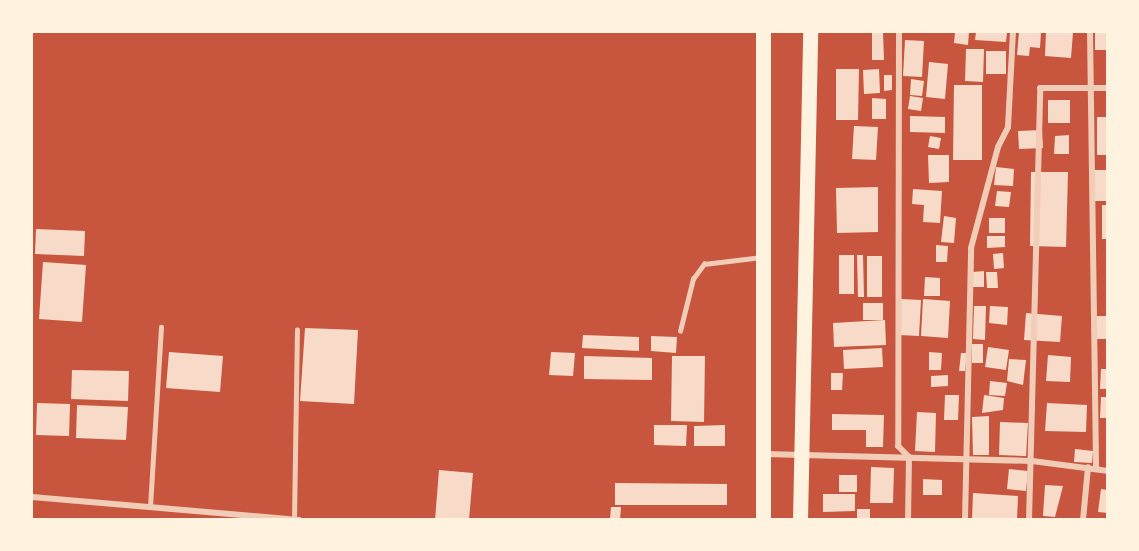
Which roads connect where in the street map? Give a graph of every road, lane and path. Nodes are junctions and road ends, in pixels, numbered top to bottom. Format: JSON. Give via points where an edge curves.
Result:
{"nodes":[{"id":1,"x":763,"y":32,"type":"edge"},
{"id":2,"x":810,"y":32,"type":"edge"},
{"id":3,"x":899,"y":32,"type":"edge"},
{"id":4,"x":1013,"y":32,"type":"edge"},
{"id":5,"x":1090,"y":32,"type":"edge"},
{"id":6,"x":1090,"y":88,"type":"junction"},
{"id":7,"x":1107,"y":88,"type":"edge"},
{"id":8,"x":764,"y":256,"type":"junction"},
{"id":9,"x":161,"y":327,"type":"dead end"},
{"id":10,"x":297,"y":330,"type":"dead end"},
{"id":11,"x":680,"y":331,"type":"dead end"},
{"id":12,"x":764,"y":454,"type":"junction"},
{"id":13,"x":800,"y":454,"type":"junction"},
{"id":14,"x":909,"y":457,"type":"junction"},
{"id":15,"x":969,"y":460,"type":"junction"},
{"id":16,"x":1032,"y":461,"type":"junction"},
{"id":17,"x":1088,"y":467,"type":"junction"},
{"id":18,"x":1096,"y":468,"type":"junction"},
{"id":19,"x":1107,"y":471,"type":"edge"},
{"id":20,"x":32,"y":497,"type":"edge"},
{"id":21,"x":150,"y":507,"type":"junction"},
{"id":22,"x":294,"y":519,"type":"edge"},
{"id":23,"x":299,"y":519,"type":"edge"},
{"id":24,"x":763,"y":519,"type":"edge"},
{"id":25,"x":800,"y":519,"type":"edge"},
{"id":26,"x":908,"y":519,"type":"edge"},
{"id":27,"x":965,"y":519,"type":"edge"},
{"id":28,"x":1029,"y":519,"type":"edge"},
{"id":29,"x":1083,"y":519,"type":"edge"}],
"edges":[{"from":1,"to":8,"type":"main road"},
{"from":2,"to":13,"type":"main road"},
{"from":3,"to":14,"type":"street","via":[[897,446]]},
{"from":4,"to":15,"type":"street","via":[[1008,127],[998,147],[970,248]]},
{"from":5,"to":6,"type":"street"},
{"from":6,"to":7,"type":"street"},
{"from":6,"to":16,"type":"street","via":[[1041,87]]},
{"from":6,"to":18,"type":"street"},
{"from":8,"to":11,"type":"lane","via":[[704,264],[693,279]]},
{"from":8,"to":12,"type":"main road"},
{"from":9,"to":21,"type":"lane"},
{"from":10,"to":22,"type":"lane"},
{"from":12,"to":13,"type":"street"},
{"from":12,"to":24,"type":"main road"},
{"from":13,"to":14,"type":"street"},
{"from":13,"to":25,"type":"main road"},
{"from":14,"to":15,"type":"street"},
{"from":14,"to":26,"type":"street"},
{"from":15,"to":16,"type":"street"},
{"from":15,"to":27,"type":"street"},
{"from":16,"to":17,"type":"street"},
{"from":16,"to":28,"type":"street"},
{"from":17,"to":18,"type":"street"},
{"from":17,"to":29,"type":"street"},
{"from":18,"to":19,"type":"street"},
{"from":20,"to":21,"type":"street"},
{"from":21,"to":22,"type":"street"},
{"from":22,"to":23,"type":"street"}]}
